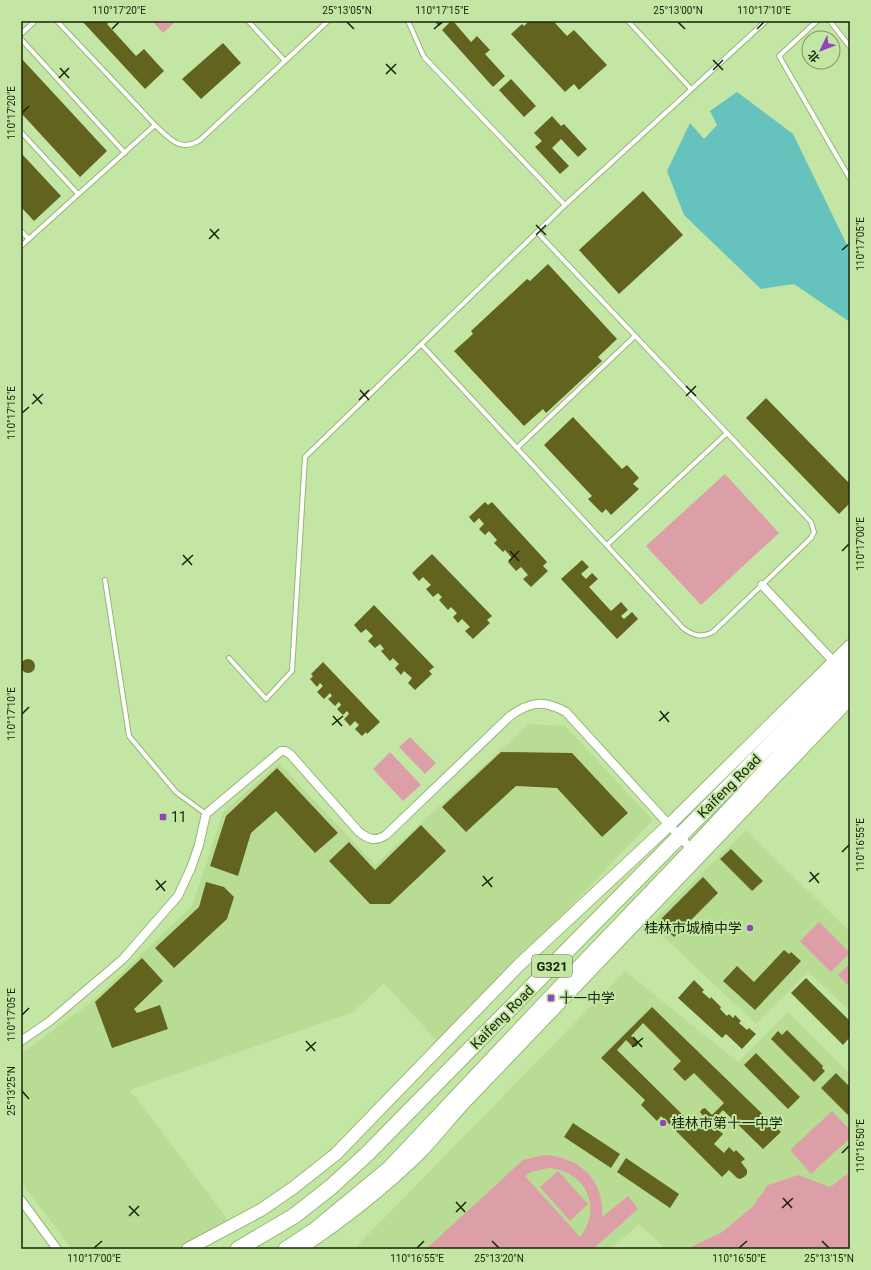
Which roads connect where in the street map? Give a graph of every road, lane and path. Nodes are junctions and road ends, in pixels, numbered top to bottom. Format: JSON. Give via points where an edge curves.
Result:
{"nodes":[{"id":1,"x":35,"y":21,"type":"edge"},
{"id":2,"x":57,"y":21,"type":"edge"},
{"id":3,"x":248,"y":21,"type":"edge"},
{"id":4,"x":328,"y":21,"type":"edge"},
{"id":5,"x":408,"y":21,"type":"edge"},
{"id":6,"x":628,"y":21,"type":"edge"},
{"id":7,"x":766,"y":21,"type":"edge"},
{"id":8,"x":817,"y":21,"type":"edge"},
{"id":9,"x":830,"y":21,"type":"edge"},
{"id":10,"x":21,"y":34,"type":"edge"},
{"id":11,"x":21,"y":39,"type":"edge"},
{"id":12,"x":850,"y":47,"type":"edge"},
{"id":13,"x":285,"y":61,"type":"junction"},
{"id":14,"x":691,"y":89,"type":"junction"},
{"id":15,"x":155,"y":125,"type":"junction"},
{"id":16,"x":21,"y":132,"type":"edge"},
{"id":17,"x":125,"y":153,"type":"junction"},
{"id":18,"x":850,"y":179,"type":"edge"},
{"id":19,"x":78,"y":194,"type":"junction"},
{"id":20,"x":565,"y":205,"type":"junction"},
{"id":21,"x":21,"y":231,"type":"edge"},
{"id":22,"x":537,"y":232,"type":"junction"},
{"id":23,"x":29,"y":239,"type":"junction"},
{"id":24,"x":21,"y":246,"type":"edge"},
{"id":25,"x":635,"y":336,"type":"junction"},
{"id":26,"x":421,"y":344,"type":"junction"},
{"id":27,"x":727,"y":434,"type":"junction"},
{"id":28,"x":517,"y":448,"type":"junction"},
{"id":29,"x":607,"y":545,"type":"junction"},
{"id":30,"x":105,"y":580,"type":"dead end"},
{"id":31,"x":762,"y":585,"type":"junction"},
{"id":32,"x":850,"y":646,"type":"edge"},
{"id":33,"x":229,"y":658,"type":"dead end"},
{"id":34,"x":834,"y":662,"type":"junction"},
{"id":35,"x":850,"y":663,"type":"edge"},
{"id":36,"x":850,"y":680,"type":"edge"},
{"id":37,"x":850,"y":699,"type":"edge"},
{"id":38,"x":206,"y":814,"type":"junction"},
{"id":39,"x":669,"y":825,"type":"junction"},
{"id":40,"x":679,"y":837,"type":"junction"},
{"id":41,"x":692,"y":850,"type":"junction"},
{"id":42,"x":21,"y":1041,"type":"edge"},
{"id":43,"x":21,"y":1200,"type":"edge"},
{"id":44,"x":57,"y":1249,"type":"edge"},
{"id":45,"x":188,"y":1249,"type":"edge"},
{"id":46,"x":238,"y":1249,"type":"edge"},
{"id":47,"x":286,"y":1249,"type":"edge"},
{"id":48,"x":300,"y":1249,"type":"edge"}],
"edges":[{"from":1,"to":10,"type":"lane"},
{"from":2,"to":15,"type":"lane"},
{"from":3,"to":13,"type":"lane"},
{"from":4,"to":13,"type":"lane"},
{"from":5,"to":20,"type":"lane","via":[[424,57]]},
{"from":6,"to":14,"type":"lane"},
{"from":7,"to":14,"type":"lane"},
{"from":8,"to":18,"type":"lane","via":[[779,56]]},
{"from":9,"to":12,"type":"lane"},
{"from":11,"to":17,"type":"lane"},
{"from":13,"to":15,"type":"lane","via":[[195,143],[177,144]]},
{"from":14,"to":20,"type":"lane"},
{"from":15,"to":17,"type":"lane"},
{"from":16,"to":19,"type":"lane"},
{"from":17,"to":19,"type":"lane"},
{"from":19,"to":23,"type":"lane"},
{"from":20,"to":22,"type":"lane"},
{"from":21,"to":23,"type":"lane"},
{"from":22,"to":25,"type":"lane"},
{"from":22,"to":26,"type":"lane"},
{"from":23,"to":24,"type":"lane"},
{"from":25,"to":27,"type":"lane"},
{"from":25,"to":28,"type":"lane"},
{"from":26,"to":28,"type":"lane"},
{"from":26,"to":33,"type":"lane","via":[[305,457],[292,671],[266,699]]},
{"from":27,"to":29,"type":"lane"},
{"from":27,"to":31,"type":"lane","via":[[814,528],[813,536]]},
{"from":28,"to":29,"type":"lane"},
{"from":29,"to":31,"type":"lane","via":[[683,628],[696,636],[712,632]]},
{"from":30,"to":38,"type":"lane","via":[[129,736],[176,792]]},
{"from":31,"to":34,"type":"street"},
{"from":32,"to":34,"type":"street"},
{"from":34,"to":39,"type":"street"},
{"from":35,"to":40,"type":"highway","name":"Kaifeng Road","number":"G321"},
{"from":36,"to":41,"type":"highway","name":"Kaifeng Road","number":"G321"},
{"from":37,"to":48,"type":"street","via":[[420,1152],[384,1186]]},
{"from":38,"to":39,"type":"street","via":[[283,750],[290,754],[359,832],[377,840],[386,835],[510,716],[523,708],[544,703],[566,712]]},
{"from":38,"to":42,"type":"street","via":[[199,845],[178,896],[123,959]]},
{"from":39,"to":40,"type":"street"},
{"from":39,"to":45,"type":"street","via":[[513,970],[336,1154],[261,1210]]},
{"from":40,"to":41,"type":"street"},
{"from":40,"to":46,"type":"highway","name":"Kaifeng Road","number":"G321","via":[[367,1154],[294,1216]]},
{"from":41,"to":47,"type":"highway","name":"Kaifeng Road","number":"G321","via":[[390,1168],[315,1230]]},
{"from":43,"to":44,"type":"street"}]}
